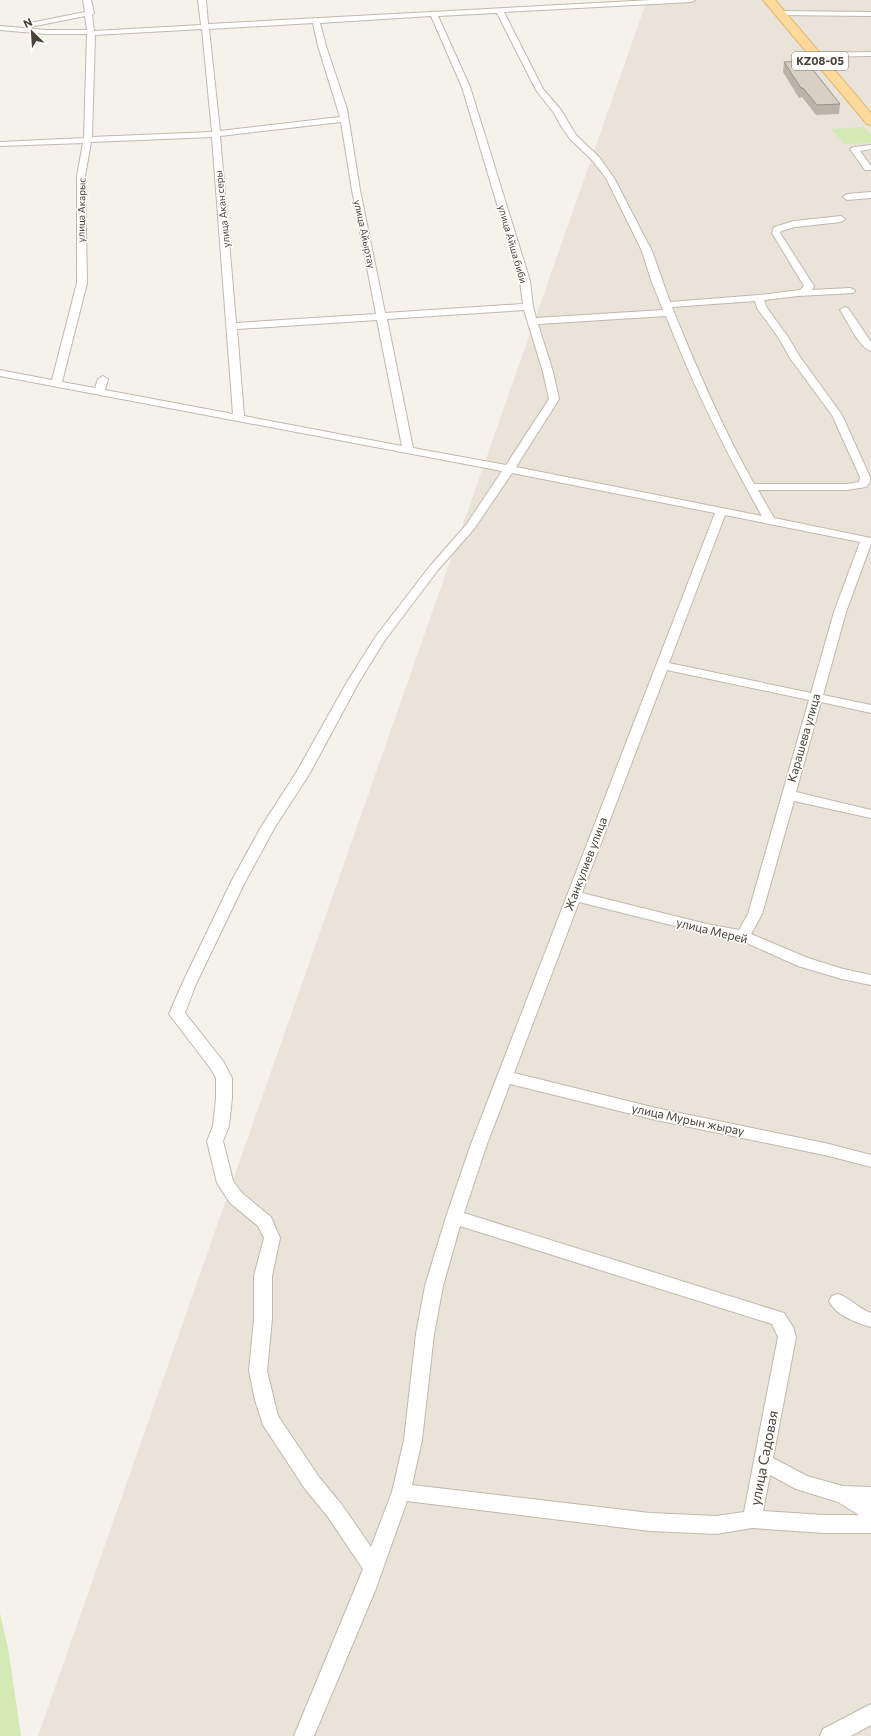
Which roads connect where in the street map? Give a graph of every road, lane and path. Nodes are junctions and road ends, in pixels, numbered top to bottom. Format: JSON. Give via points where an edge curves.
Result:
{"nodes":[{"id":1,"x":87,"y":0,"type":"edge"},
{"id":2,"x":202,"y":0,"type":"edge"},
{"id":3,"x":691,"y":0,"type":"edge"},
{"id":4,"x":769,"y":0,"type":"edge"},
{"id":5,"x":499,"y":10,"type":"junction"},
{"id":6,"x":90,"y":13,"type":"junction"},
{"id":7,"x":780,"y":13,"type":"junction"},
{"id":8,"x":433,"y":14,"type":"junction"},
{"id":9,"x":871,"y":14,"type":"edge"},
{"id":10,"x":316,"y":20,"type":"junction"},
{"id":11,"x":205,"y":27,"type":"junction"},
{"id":12,"x":0,"y":28,"type":"edge"},
{"id":13,"x":10,"y":28,"type":"junction"},
{"id":14,"x":91,"y":33,"type":"junction"},
{"id":15,"x":871,"y":54,"type":"edge"},
{"id":16,"x":815,"y":55,"type":"junction"},
{"id":17,"x":344,"y":119,"type":"junction"},
{"id":18,"x":871,"y":121,"type":"edge"},
{"id":19,"x":216,"y":134,"type":"junction"},
{"id":20,"x":88,"y":139,"type":"junction"},
{"id":21,"x":0,"y":144,"type":"edge"},
{"id":22,"x":871,"y":147,"type":"edge"},
{"id":23,"x":868,"y":168,"type":"dead end"},
{"id":24,"x":871,"y":195,"type":"edge"},
{"id":25,"x":847,"y":197,"type":"dead end"},
{"id":26,"x":841,"y":219,"type":"dead end"},
{"id":27,"x":850,"y":291,"type":"dead end"},
{"id":28,"x":799,"y":293,"type":"junction"},
{"id":29,"x":760,"y":298,"type":"junction"},
{"id":30,"x":528,"y":307,"type":"junction"},
{"id":31,"x":668,"y":309,"type":"junction"},
{"id":32,"x":845,"y":310,"type":"dead end"},
{"id":33,"x":382,"y":316,"type":"junction"},
{"id":34,"x":533,"y":321,"type":"junction"},
{"id":35,"x":232,"y":326,"type":"junction"},
{"id":36,"x":871,"y":348,"type":"edge"},
{"id":37,"x":0,"y":373,"type":"edge"},
{"id":38,"x":103,"y":378,"type":"dead end"},
{"id":39,"x":56,"y":384,"type":"junction"},
{"id":40,"x":99,"y":392,"type":"junction"},
{"id":41,"x":239,"y":419,"type":"junction"},
{"id":42,"x":408,"y":450,"type":"junction"},
{"id":43,"x":509,"y":469,"type":"junction"},
{"id":44,"x":751,"y":487,"type":"junction"},
{"id":45,"x":721,"y":512,"type":"junction"},
{"id":46,"x":770,"y":521,"type":"junction"},
{"id":47,"x":869,"y":541,"type":"edge"},
{"id":48,"x":662,"y":665,"type":"junction"},
{"id":49,"x":816,"y":698,"type":"junction"},
{"id":50,"x":871,"y":709,"type":"edge"},
{"id":51,"x":788,"y":795,"type":"junction"},
{"id":52,"x":871,"y":814,"type":"edge"},
{"id":53,"x":574,"y":896,"type":"junction"},
{"id":54,"x":743,"y":936,"type":"junction"},
{"id":55,"x":871,"y":980,"type":"edge"},
{"id":56,"x":506,"y":1077,"type":"junction"},
{"id":57,"x":871,"y":1160,"type":"edge"},
{"id":58,"x":454,"y":1217,"type":"junction"},
{"id":59,"x":838,"y":1301,"type":"dead end"},
{"id":60,"x":871,"y":1320,"type":"edge"},
{"id":61,"x":763,"y":1462,"type":"junction"},
{"id":62,"x":401,"y":1492,"type":"junction"},
{"id":63,"x":843,"y":1495,"type":"junction"},
{"id":64,"x":871,"y":1496,"type":"edge"},
{"id":65,"x":871,"y":1512,"type":"edge"},
{"id":66,"x":752,"y":1519,"type":"junction"},
{"id":67,"x":871,"y":1524,"type":"edge"},
{"id":68,"x":374,"y":1568,"type":"junction"},
{"id":69,"x":871,"y":1714,"type":"edge"},
{"id":70,"x":304,"y":1736,"type":"edge"},
{"id":71,"x":830,"y":1736,"type":"edge"}],
"edges":[{"from":1,"to":6,"type":"street","name":"улица Акарыс"},
{"from":2,"to":11,"type":"street","name":"улица Акан серы"},
{"from":3,"to":5,"type":"street"},
{"from":4,"to":7,"type":"main road","number":"KZ08-05"},
{"from":5,"to":8,"type":"street"},
{"from":5,"to":31,"type":"street","via":[[540,90],[558,112],[573,137],[596,159],[610,178],[647,251]]},
{"from":6,"to":13,"type":"street"},
{"from":6,"to":14,"type":"street","name":"улица Акарыс"},
{"from":7,"to":9,"type":"street"},
{"from":7,"to":16,"type":"main road","number":"KZ08-05"},
{"from":8,"to":10,"type":"street"},
{"from":8,"to":30,"type":"street","name":"улица Айша биби","via":[[459,69],[473,108],[519,259]]},
{"from":10,"to":11,"type":"street"},
{"from":10,"to":17,"type":"street","name":"улица Айыртау"},
{"from":11,"to":14,"type":"street"},
{"from":11,"to":19,"type":"street","name":"улица Акан серы"},
{"from":12,"to":13,"type":"street"},
{"from":13,"to":14,"type":"street"},
{"from":14,"to":20,"type":"street","name":"улица Акарыс"},
{"from":15,"to":16,"type":"street"},
{"from":16,"to":18,"type":"main road","number":"KZ08-05"},
{"from":17,"to":19,"type":"street"},
{"from":17,"to":33,"type":"street","name":"улица Айыртау"},
{"from":19,"to":20,"type":"street"},
{"from":19,"to":35,"type":"street","name":"улица Акан серы"},
{"from":20,"to":21,"type":"street"},
{"from":20,"to":39,"type":"street","name":"улица Акарыс","via":[[81,176],[82,283]]},
{"from":22,"to":23,"type":"street","via":[[854,149]]},
{"from":24,"to":25,"type":"street"},
{"from":26,"to":28,"type":"street","via":[[794,224],[777,229],[776,233],[809,286]]},
{"from":27,"to":28,"type":"street"},
{"from":28,"to":29,"type":"street"},
{"from":29,"to":31,"type":"street"},
{"from":29,"to":44,"type":"street","via":[[762,308],[837,415],[865,482],[862,485],[847,487]]},
{"from":30,"to":33,"type":"street"},
{"from":30,"to":34,"type":"street","name":"улица Айша биби"},
{"from":31,"to":34,"type":"street"},
{"from":31,"to":44,"type":"street","via":[[711,410]]},
{"from":32,"to":36,"type":"street"},
{"from":33,"to":35,"type":"street"},
{"from":33,"to":42,"type":"street","name":"улица Айыртау"},
{"from":34,"to":43,"type":"street","name":"улица Айша биби","via":[[554,399]]},
{"from":35,"to":41,"type":"street","name":"улица Акан серы"},
{"from":37,"to":39,"type":"street"},
{"from":38,"to":40,"type":"street"},
{"from":39,"to":40,"type":"street"},
{"from":40,"to":41,"type":"street"},
{"from":41,"to":42,"type":"street"},
{"from":42,"to":43,"type":"street"},
{"from":43,"to":45,"type":"street"},
{"from":43,"to":68,"type":"street","name":"улица Айша биби","via":[[470,527],[434,568],[380,638],[353,682],[303,773],[268,827],[238,882],[177,1014],[217,1065],[224,1078],[221,1126],[215,1141],[225,1183],[236,1198],[265,1222],[272,1238],[263,1276],[258,1371],[270,1419],[308,1477]]},
{"from":44,"to":46,"type":"street"},
{"from":45,"to":46,"type":"street"},
{"from":45,"to":48,"type":"street","name":"Жанкулиев улица"},
{"from":46,"to":47,"type":"street"},
{"from":47,"to":49,"type":"street","name":"Карашева улица","via":[[840,612]]},
{"from":48,"to":49,"type":"street"},
{"from":48,"to":53,"type":"street","name":"Жанкулиев улица"},
{"from":49,"to":50,"type":"street"},
{"from":49,"to":51,"type":"street","name":"Карашева улица"},
{"from":51,"to":52,"type":"street"},
{"from":51,"to":54,"type":"street","name":"Карашева улица","via":[[755,914]]},
{"from":53,"to":54,"type":"street","name":"улица Мерей"},
{"from":53,"to":56,"type":"street","name":"Жанкулиев улица"},
{"from":54,"to":55,"type":"street","name":"улица Мерей","via":[[803,962]]},
{"from":56,"to":57,"type":"street","name":"улица Мурын жырау","via":[[656,1114]]},
{"from":56,"to":58,"type":"street","name":"Жанкулиев улица"},
{"from":58,"to":61,"type":"street","name":"улица Садовая","via":[[778,1318],[787,1337]]},
{"from":58,"to":62,"type":"street","name":"Жанкулиев улица","via":[[434,1286],[425,1334],[413,1440]]},
{"from":59,"to":60,"type":"street","via":[[860,1317]]},
{"from":61,"to":63,"type":"street","via":[[803,1483]]},
{"from":61,"to":66,"type":"street","name":"улица Садовая"},
{"from":62,"to":66,"type":"street","via":[[650,1522],[716,1525]]},
{"from":62,"to":68,"type":"street","name":"Жанкулиев улица"},
{"from":63,"to":64,"type":"street"},
{"from":63,"to":65,"type":"street"},
{"from":66,"to":67,"type":"street","name":"улица Садовая"},
{"from":68,"to":70,"type":"street","name":"Жанкулиев улица"},
{"from":69,"to":71,"type":"street"}]}
